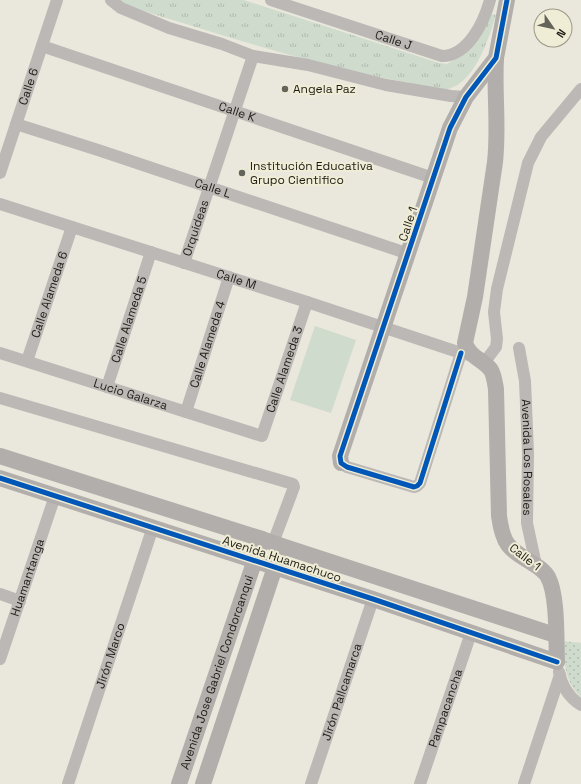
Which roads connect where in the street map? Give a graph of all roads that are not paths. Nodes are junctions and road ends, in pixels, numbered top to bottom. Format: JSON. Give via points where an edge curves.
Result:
{"nodes":[{"id":1,"x":57,"y":0,"type":"edge"},
{"id":2,"x":111,"y":0,"type":"edge"},
{"id":3,"x":271,"y":0,"type":"edge"},
{"id":4,"x":490,"y":0,"type":"edge"},
{"id":5,"x":507,"y":0,"type":"edge"},
{"id":6,"x":42,"y":46,"type":"junction"},
{"id":7,"x":253,"y":56,"type":"junction"},
{"id":8,"x":496,"y":58,"type":"junction"},
{"id":9,"x":581,"y":89,"type":"edge"},
{"id":10,"x":466,"y":97,"type":"junction"},
{"id":11,"x":234,"y":111,"type":"junction"},
{"id":12,"x":16,"y":124,"type":"junction"},
{"id":13,"x":0,"y":173,"type":"edge"},
{"id":14,"x":434,"y":178,"type":"junction"},
{"id":15,"x":209,"y":187,"type":"junction"},
{"id":16,"x":0,"y":204,"type":"edge"},
{"id":17,"x":72,"y":227,"type":"junction"},
{"id":18,"x":151,"y":252,"type":"junction"},
{"id":19,"x":408,"y":254,"type":"junction"},
{"id":20,"x":184,"y":263,"type":"junction"},
{"id":21,"x":229,"y":277,"type":"junction"},
{"id":22,"x":307,"y":302,"type":"junction"},
{"id":23,"x":384,"y":328,"type":"junction"},
{"id":24,"x":519,"y":348,"type":"dead end"},
{"id":25,"x":0,"y":353,"type":"edge"},
{"id":26,"x":473,"y":357,"type":"junction"},
{"id":27,"x":27,"y":361,"type":"junction"},
{"id":28,"x":107,"y":386,"type":"junction"},
{"id":29,"x":0,"y":398,"type":"edge"},
{"id":30,"x":186,"y":412,"type":"junction"},
{"id":31,"x":262,"y":436,"type":"joint"},
{"id":32,"x":0,"y":456,"type":"edge"},
{"id":33,"x":341,"y":463,"type":"joint"},
{"id":34,"x":0,"y":478,"type":"edge"},
{"id":35,"x":55,"y":496,"type":"junction"},
{"id":36,"x":153,"y":527,"type":"junction"},
{"id":37,"x":272,"y":543,"type":"junction"},
{"id":38,"x":254,"y":561,"type":"junction"},
{"id":39,"x":536,"y":565,"type":"junction"},
{"id":40,"x":275,"y":567,"type":"junction"},
{"id":41,"x":0,"y":594,"type":"edge"},
{"id":42,"x":373,"y":599,"type":"junction"},
{"id":43,"x":20,"y":601,"type":"junction"},
{"id":44,"x":470,"y":633,"type":"junction"},
{"id":45,"x":555,"y":635,"type":"junction"},
{"id":46,"x":0,"y":659,"type":"edge"},
{"id":47,"x":558,"y":668,"type":"junction"},
{"id":48,"x":581,"y":705,"type":"edge"},
{"id":49,"x":68,"y":784,"type":"edge"},
{"id":50,"x":179,"y":784,"type":"edge"},
{"id":51,"x":202,"y":784,"type":"edge"},
{"id":52,"x":311,"y":784,"type":"edge"},
{"id":53,"x":420,"y":784,"type":"edge"},
{"id":54,"x":524,"y":784,"type":"edge"}],
"edges":[{"from":1,"to":6,"type":"street","name":"Calle 6"},
{"from":2,"to":7,"type":"street","via":[[121,8],[169,28]]},
{"from":3,"to":4,"type":"street","name":"Calle J","via":[[442,56],[453,54],[467,43],[481,23]]},
{"from":5,"to":8,"type":"street","name":"Calle 1"},
{"from":6,"to":11,"type":"street","name":"Calle K"},
{"from":6,"to":12,"type":"street","name":"Calle 6"},
{"from":7,"to":10,"type":"street","via":[[308,65],[386,85]]},
{"from":7,"to":11,"type":"street","name":"Orquideas"},
{"from":8,"to":10,"type":"street","name":"Calle 1"},
{"from":8,"to":26,"type":"street","name":"Calle 1","via":[[495,162],[466,343]]},
{"from":9,"to":26,"type":"street","via":[[541,137],[528,163],[497,289],[494,312],[496,347]]},
{"from":10,"to":14,"type":"street","name":"Calle 1","via":[[450,128]]},
{"from":11,"to":14,"type":"street","name":"Calle K"},
{"from":11,"to":15,"type":"street","name":"Orquideas"},
{"from":12,"to":13,"type":"street","name":"Calle 6"},
{"from":12,"to":15,"type":"street","name":"Calle L"},
{"from":14,"to":19,"type":"street","name":"Calle 1"},
{"from":15,"to":19,"type":"street","name":"Calle L"},
{"from":15,"to":20,"type":"street","name":"Orquideas"},
{"from":16,"to":17,"type":"street","name":"Calle M"},
{"from":17,"to":18,"type":"street","name":"Calle M"},
{"from":17,"to":27,"type":"street","name":"Calle Alameda 6"},
{"from":18,"to":20,"type":"street","name":"Calle M"},
{"from":18,"to":28,"type":"street","name":"Calle Alameda 5"},
{"from":19,"to":23,"type":"street","name":"Calle 1"},
{"from":20,"to":21,"type":"street","name":"Calle M"},
{"from":21,"to":22,"type":"street","name":"Calle M"},
{"from":21,"to":30,"type":"street","name":"Calle Alameda 4"},
{"from":22,"to":23,"type":"street","name":"Calle M"},
{"from":22,"to":31,"type":"street","name":"Calle Alameda 3"},
{"from":23,"to":26,"type":"street","name":"Calle M"},
{"from":23,"to":33,"type":"street","name":"Calle 1","via":[[340,456]]},
{"from":24,"to":39,"type":"street","name":"Avenida Los Rosales","via":[[525,381],[527,524]]},
{"from":25,"to":27,"type":"street","name":"Lucio Galarza"},
{"from":26,"to":33,"type":"street","via":[[418,486],[414,487]]},
{"from":26,"to":39,"type":"street","name":"Calle 1","via":[[491,371],[496,389],[501,532],[512,549]]},
{"from":27,"to":28,"type":"street","name":"Lucio Galarza"},
{"from":28,"to":30,"type":"street","name":"Lucio Galarza"},
{"from":29,"to":37,"type":"street","via":[[293,484]]},
{"from":30,"to":31,"type":"street","name":"Lucio Galarza"},
{"from":32,"to":37,"type":"street","name":"Avenida Huamachuco"},
{"from":34,"to":35,"type":"street","name":"Avenida Huamachuco"},
{"from":35,"to":36,"type":"street","name":"Avenida Huamachuco"},
{"from":35,"to":43,"type":"street","name":"Huamantanga"},
{"from":36,"to":38,"type":"street","name":"Avenida Huamachuco"},
{"from":36,"to":49,"type":"street","name":"Jirón Marco"},
{"from":37,"to":38,"type":"street","name":"Avenida Jose Gabriel Condorcanqui"},
{"from":37,"to":40,"type":"street","name":"Avenida Jose Gabriel Condorcanqui"},
{"from":37,"to":45,"type":"street","name":"Avenida Huamachuco"},
{"from":38,"to":40,"type":"street","name":"Avenida Huamachuco"},
{"from":38,"to":50,"type":"street","name":"Avenida Jose Gabriel Condorcanqui"},
{"from":39,"to":45,"type":"street","name":"Calle 1","via":[[548,577],[552,589]]},
{"from":40,"to":42,"type":"street","name":"Avenida Huamachuco"},
{"from":40,"to":51,"type":"street","name":"Avenida Jose Gabriel Condorcanqui"},
{"from":41,"to":43,"type":"street"},
{"from":42,"to":44,"type":"street","name":"Avenida Huamachuco"},
{"from":42,"to":52,"type":"street","name":"Jirón Pallcamarca"},
{"from":43,"to":46,"type":"street","name":"Huamantanga"},
{"from":44,"to":47,"type":"street","name":"Avenida Huamachuco"},
{"from":44,"to":53,"type":"street","name":"Pampacancha"},
{"from":45,"to":47,"type":"street","name":"Calle 1"},
{"from":47,"to":48,"type":"street","via":[[567,692]]},
{"from":47,"to":54,"type":"street"}]}
